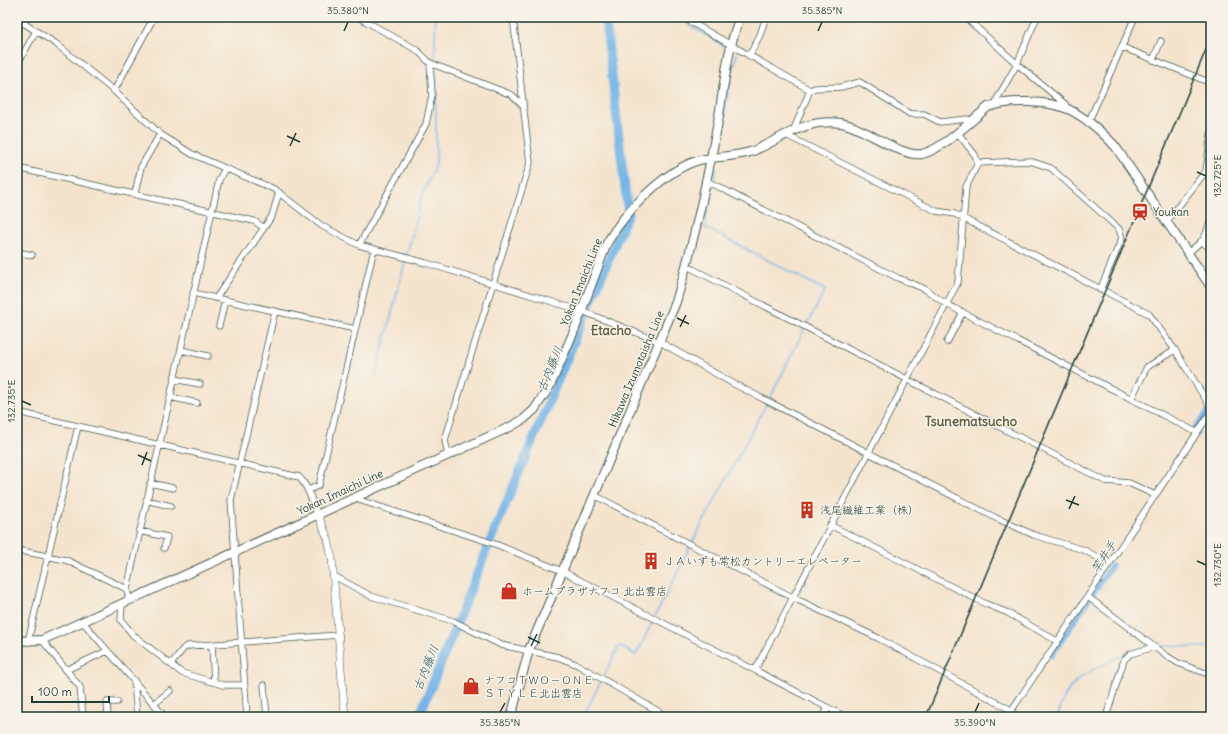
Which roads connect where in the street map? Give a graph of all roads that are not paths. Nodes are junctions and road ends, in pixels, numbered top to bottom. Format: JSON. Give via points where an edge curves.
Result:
{"nodes":[{"id":1,"x":154,"y":17,"type":"edge"},
{"id":2,"x":358,"y":17,"type":"edge"},
{"id":3,"x":513,"y":17,"type":"edge"},
{"id":4,"x":682,"y":17,"type":"edge"},
{"id":5,"x":740,"y":17,"type":"edge"},
{"id":6,"x":766,"y":17,"type":"edge"},
{"id":7,"x":965,"y":17,"type":"edge"},
{"id":8,"x":1037,"y":17,"type":"edge"},
{"id":9,"x":1135,"y":17,"type":"edge"},
{"id":10,"x":20,"y":21,"type":"edge"},
{"id":11,"x":36,"y":31,"type":"junction"},
{"id":12,"x":1161,"y":41,"type":"dead end"},
{"id":13,"x":732,"y":47,"type":"junction"},
{"id":14,"x":1122,"y":47,"type":"junction"},
{"id":15,"x":749,"y":56,"type":"junction"},
{"id":16,"x":1153,"y":60,"type":"junction"},
{"id":17,"x":430,"y":63,"type":"junction"},
{"id":18,"x":1017,"y":64,"type":"junction"},
{"id":19,"x":17,"y":65,"type":"edge"},
{"id":20,"x":1211,"y":83,"type":"edge"},
{"id":21,"x":810,"y":90,"type":"junction"},
{"id":22,"x":114,"y":91,"type":"junction"},
{"id":23,"x":997,"y":104,"type":"junction"},
{"id":24,"x":523,"y":106,"type":"junction"},
{"id":25,"x":1067,"y":109,"type":"junction"},
{"id":26,"x":971,"y":121,"type":"junction"},
{"id":27,"x":1088,"y":123,"type":"junction"},
{"id":28,"x":794,"y":129,"type":"junction"},
{"id":29,"x":957,"y":132,"type":"junction"},
{"id":30,"x":160,"y":134,"type":"junction"},
{"id":31,"x":784,"y":134,"type":"junction"},
{"id":32,"x":1211,"y":134,"type":"edge"},
{"id":33,"x":711,"y":158,"type":"junction"},
{"id":34,"x":978,"y":163,"type":"junction"},
{"id":35,"x":17,"y":168,"type":"edge"},
{"id":36,"x":225,"y":168,"type":"junction"},
{"id":37,"x":1208,"y":171,"type":"edge"},
{"id":38,"x":705,"y":180,"type":"junction"},
{"id":39,"x":279,"y":192,"type":"junction"},
{"id":40,"x":135,"y":194,"type":"junction"},
{"id":41,"x":212,"y":212,"type":"junction"},
{"id":42,"x":963,"y":218,"type":"junction"},
{"id":43,"x":1211,"y":220,"type":"edge"},
{"id":44,"x":1166,"y":222,"type":"junction"},
{"id":45,"x":264,"y":228,"type":"junction"},
{"id":46,"x":1201,"y":242,"type":"junction"},
{"id":47,"x":359,"y":245,"type":"junction"},
{"id":48,"x":374,"y":249,"type":"junction"},
{"id":49,"x":1211,"y":249,"type":"edge"},
{"id":50,"x":17,"y":252,"type":"edge"},
{"id":51,"x":1188,"y":253,"type":"junction"},
{"id":52,"x":32,"y":255,"type":"dead end"},
{"id":53,"x":687,"y":266,"type":"junction"},
{"id":54,"x":492,"y":284,"type":"junction"},
{"id":55,"x":1211,"y":287,"type":"edge"},
{"id":56,"x":1100,"y":290,"type":"junction"},
{"id":57,"x":193,"y":293,"type":"junction"},
{"id":58,"x":216,"y":298,"type":"junction"},
{"id":59,"x":225,"y":300,"type":"junction"},
{"id":60,"x":946,"y":304,"type":"junction"},
{"id":61,"x":275,"y":311,"type":"junction"},
{"id":62,"x":582,"y":311,"type":"junction"},
{"id":63,"x":963,"y":312,"type":"junction"},
{"id":64,"x":219,"y":326,"type":"dead end"},
{"id":65,"x":355,"y":329,"type":"junction"},
{"id":66,"x":660,"y":342,"type":"junction"},
{"id":67,"x":947,"y":342,"type":"dead end"},
{"id":68,"x":181,"y":350,"type":"junction"},
{"id":69,"x":1175,"y":350,"type":"junction"},
{"id":70,"x":208,"y":356,"type":"dead end"},
{"id":71,"x":174,"y":379,"type":"junction"},
{"id":72,"x":907,"y":379,"type":"junction"},
{"id":73,"x":200,"y":384,"type":"dead end"},
{"id":74,"x":170,"y":397,"type":"junction"},
{"id":75,"x":1131,"y":399,"type":"junction"},
{"id":76,"x":196,"y":402,"type":"dead end"},
{"id":77,"x":1211,"y":408,"type":"edge"},
{"id":78,"x":1211,"y":412,"type":"edge"},
{"id":79,"x":17,"y":413,"type":"edge"},
{"id":80,"x":78,"y":426,"type":"junction"},
{"id":81,"x":1196,"y":432,"type":"junction"},
{"id":82,"x":160,"y":445,"type":"junction"},
{"id":83,"x":869,"y":452,"type":"junction"},
{"id":84,"x":448,"y":455,"type":"junction"},
{"id":85,"x":239,"y":463,"type":"junction"},
{"id":86,"x":150,"y":483,"type":"junction"},
{"id":87,"x":173,"y":488,"type":"dead end"},
{"id":88,"x":309,"y":490,"type":"junction"},
{"id":89,"x":594,"y":495,"type":"junction"},
{"id":90,"x":1155,"y":495,"type":"junction"},
{"id":91,"x":356,"y":496,"type":"junction"},
{"id":92,"x":146,"y":500,"type":"junction"},
{"id":93,"x":171,"y":506,"type":"dead end"},
{"id":94,"x":318,"y":515,"type":"junction"},
{"id":95,"x":830,"y":525,"type":"junction"},
{"id":96,"x":139,"y":531,"type":"junction"},
{"id":97,"x":164,"y":548,"type":"dead end"},
{"id":98,"x":17,"y":550,"type":"edge"},
{"id":99,"x":234,"y":552,"type":"junction"},
{"id":100,"x":48,"y":557,"type":"junction"},
{"id":101,"x":1108,"y":563,"type":"junction"},
{"id":102,"x":562,"y":570,"type":"junction"},
{"id":103,"x":334,"y":576,"type":"junction"},
{"id":104,"x":127,"y":589,"type":"junction"},
{"id":105,"x":1088,"y":596,"type":"junction"},
{"id":106,"x":794,"y":598,"type":"junction"},
{"id":107,"x":125,"y":602,"type":"junction"},
{"id":108,"x":82,"y":621,"type":"junction"},
{"id":109,"x":339,"y":635,"type":"junction"},
{"id":110,"x":42,"y":640,"type":"junction"},
{"id":111,"x":1057,"y":641,"type":"junction"},
{"id":112,"x":17,"y":642,"type":"edge"},
{"id":113,"x":28,"y":642,"type":"junction"},
{"id":114,"x":241,"y":643,"type":"junction"},
{"id":115,"x":212,"y":645,"type":"junction"},
{"id":116,"x":1154,"y":647,"type":"junction"},
{"id":117,"x":529,"y":650,"type":"junction"},
{"id":118,"x":107,"y":651,"type":"junction"},
{"id":119,"x":171,"y":664,"type":"junction"},
{"id":120,"x":66,"y":670,"type":"junction"},
{"id":121,"x":755,"y":670,"type":"junction"},
{"id":122,"x":1211,"y":675,"type":"edge"},
{"id":123,"x":134,"y":680,"type":"junction"},
{"id":124,"x":214,"y":682,"type":"junction"},
{"id":125,"x":244,"y":685,"type":"junction"},
{"id":126,"x":264,"y":685,"type":"dead end"},
{"id":127,"x":170,"y":691,"type":"dead end"},
{"id":128,"x":117,"y":702,"type":"dead end"},
{"id":129,"x":154,"y":704,"type":"junction"},
{"id":130,"x":828,"y":708,"type":"junction"},
{"id":131,"x":1011,"y":710,"type":"junction"},
{"id":132,"x":83,"y":717,"type":"edge"},
{"id":133,"x":108,"y":717,"type":"edge"},
{"id":134,"x":137,"y":717,"type":"edge"},
{"id":135,"x":166,"y":717,"type":"edge"},
{"id":136,"x":247,"y":717,"type":"edge"},
{"id":137,"x":267,"y":717,"type":"edge"},
{"id":138,"x":345,"y":717,"type":"edge"},
{"id":139,"x":511,"y":717,"type":"edge"},
{"id":140,"x":668,"y":717,"type":"edge"},
{"id":141,"x":823,"y":717,"type":"edge"},
{"id":142,"x":846,"y":717,"type":"edge"},
{"id":143,"x":1007,"y":717,"type":"edge"},
{"id":144,"x":1106,"y":717,"type":"edge"}],
"edges":[{"from":1,"to":22,"type":"street"},
{"from":2,"to":17,"type":"street","via":[[417,50]]},
{"from":3,"to":24,"type":"street"},
{"from":4,"to":13,"type":"street"},
{"from":5,"to":13,"type":"main road","name":"Hikawa Izumotaisha Line"},
{"from":6,"to":15,"type":"street"},
{"from":7,"to":18,"type":"street"},
{"from":8,"to":18,"type":"street"},
{"from":9,"to":14,"type":"street"},
{"from":10,"to":11,"type":"street"},
{"from":11,"to":19,"type":"street"},
{"from":11,"to":22,"type":"street","via":[[55,43]]},
{"from":12,"to":16,"type":"street"},
{"from":13,"to":15,"type":"street"},
{"from":13,"to":33,"type":"main road","name":"Hikawa Izumotaisha Line"},
{"from":14,"to":16,"type":"street"},
{"from":14,"to":27,"type":"street"},
{"from":15,"to":21,"type":"street"},
{"from":16,"to":20,"type":"street"},
{"from":17,"to":24,"type":"street","via":[[512,95]]},
{"from":17,"to":47,"type":"street","via":[[432,95],[426,124]]},
{"from":18,"to":23,"type":"street","via":[[997,99]]},
{"from":18,"to":25,"type":"street","via":[[1065,104]]},
{"from":21,"to":26,"type":"street","via":[[860,82],[910,114],[924,114],[940,122],[967,119]]},
{"from":21,"to":28,"type":"street"},
{"from":22,"to":30,"type":"street"},
{"from":23,"to":25,"type":"main road","name":"Yokan Imaichi Line","via":[[1017,101]]},
{"from":23,"to":26,"type":"main road","name":"Yokan Imaichi Line","via":[[988,107]]},
{"from":24,"to":54,"type":"street","via":[[530,163]]},
{"from":25,"to":27,"type":"main road","name":"Yokan Imaichi Line"},
{"from":26,"to":29,"type":"main road","name":"Yokan Imaichi Line"},
{"from":27,"to":44,"type":"main road","name":"Yokan Imaichi Line","via":[[1103,133],[1115,146]]},
{"from":28,"to":29,"type":"main road","name":"Yokan Imaichi Line","via":[[815,124],[841,123],[914,154],[930,151]]},
{"from":28,"to":31,"type":"main road","name":"Yokan Imaichi Line"},
{"from":29,"to":34,"type":"street","via":[[975,155]]},
{"from":30,"to":36,"type":"street","via":[[192,154]]},
{"from":30,"to":40,"type":"street","via":[[141,167]]},
{"from":31,"to":33,"type":"main road","name":"Yokan Imaichi Line","via":[[751,152]]},
{"from":31,"to":42,"type":"street","via":[[936,212],[955,214]]},
{"from":32,"to":37,"type":"street"},
{"from":33,"to":38,"type":"main road","name":"Hikawa Izumotaisha Line"},
{"from":33,"to":62,"type":"main road","name":"Yokan Imaichi Line","via":[[676,170],[623,218],[607,243]]},
{"from":34,"to":42,"type":"street","via":[[966,187]]},
{"from":34,"to":56,"type":"street","via":[[1030,161],[1051,168],[1119,229],[1122,238]]},
{"from":35,"to":40,"type":"street"},
{"from":36,"to":39,"type":"street"},
{"from":36,"to":41,"type":"street","via":[[219,180]]},
{"from":37,"to":44,"type":"street"},
{"from":38,"to":53,"type":"main road","name":"Hikawa Izumotaisha Line"},
{"from":38,"to":60,"type":"street","via":[[898,278],[925,289]]},
{"from":39,"to":45,"type":"street","via":[[272,216]]},
{"from":39,"to":47,"type":"street","via":[[322,226]]},
{"from":40,"to":41,"type":"street"},
{"from":41,"to":45,"type":"street","via":[[254,221]]},
{"from":41,"to":57,"type":"street"},
{"from":42,"to":56,"type":"street"},
{"from":42,"to":60,"type":"street","via":[[958,282]]},
{"from":43,"to":46,"type":"street"},
{"from":44,"to":51,"type":"main road","name":"Yokan Imaichi Line"},
{"from":45,"to":58,"type":"street"},
{"from":46,"to":49,"type":"street"},
{"from":46,"to":51,"type":"street"},
{"from":47,"to":48,"type":"street"},
{"from":48,"to":54,"type":"street"},
{"from":48,"to":65,"type":"street"},
{"from":50,"to":52,"type":"street"},
{"from":51,"to":55,"type":"main road","name":"Yokan Imaichi Line"},
{"from":53,"to":66,"type":"main road","name":"Hikawa Izumotaisha Line"},
{"from":53,"to":72,"type":"street"},
{"from":54,"to":62,"type":"street"},
{"from":54,"to":84,"type":"street","via":[[445,440]]},
{"from":56,"to":69,"type":"street","via":[[1149,314]]},
{"from":57,"to":58,"type":"street"},
{"from":57,"to":68,"type":"street"},
{"from":58,"to":59,"type":"street"},
{"from":59,"to":61,"type":"street"},
{"from":59,"to":64,"type":"street"},
{"from":60,"to":63,"type":"street"},
{"from":60,"to":72,"type":"street"},
{"from":61,"to":65,"type":"street"},
{"from":61,"to":85,"type":"street"},
{"from":62,"to":66,"type":"street"},
{"from":62,"to":84,"type":"main road","name":"Yokan Imaichi Line","via":[[550,386],[534,410],[510,427]]},
{"from":63,"to":67,"type":"street"},
{"from":63,"to":75,"type":"street"},
{"from":65,"to":88,"type":"street","via":[[319,485]]},
{"from":66,"to":83,"type":"street","via":[[734,384]]},
{"from":66,"to":89,"type":"main road","name":"Hikawa Izumotaisha Line"},
{"from":68,"to":70,"type":"street"},
{"from":68,"to":71,"type":"street"},
{"from":69,"to":75,"type":"street","via":[[1148,367]]},
{"from":69,"to":77,"type":"street"},
{"from":71,"to":73,"type":"street"},
{"from":71,"to":74,"type":"street"},
{"from":72,"to":83,"type":"street"},
{"from":72,"to":90,"type":"street","via":[[1105,481],[1130,483]]},
{"from":74,"to":76,"type":"street"},
{"from":74,"to":82,"type":"street"},
{"from":75,"to":81,"type":"street"},
{"from":78,"to":81,"type":"street"},
{"from":79,"to":80,"type":"street"},
{"from":80,"to":82,"type":"street"},
{"from":80,"to":100,"type":"street"},
{"from":81,"to":90,"type":"street"},
{"from":82,"to":85,"type":"street"},
{"from":82,"to":86,"type":"street"},
{"from":83,"to":95,"type":"street"},
{"from":83,"to":101,"type":"street","via":[[996,518],[1034,535],[1084,550]]},
{"from":84,"to":91,"type":"main road","name":"Yokan Imaichi Line"},
{"from":85,"to":88,"type":"street","via":[[299,477]]},
{"from":85,"to":99,"type":"street","via":[[231,500]]},
{"from":86,"to":87,"type":"street"},
{"from":86,"to":92,"type":"street"},
{"from":88,"to":94,"type":"street"},
{"from":89,"to":102,"type":"main road","name":"Hikawa Izumotaisha Line"},
{"from":89,"to":106,"type":"street"},
{"from":90,"to":101,"type":"street"},
{"from":91,"to":94,"type":"main road","name":"Yokan Imaichi Line"},
{"from":91,"to":102,"type":"street","via":[[362,501],[496,544]]},
{"from":92,"to":93,"type":"street"},
{"from":92,"to":96,"type":"street"},
{"from":94,"to":99,"type":"main road","name":"Yokan Imaichi Line"},
{"from":94,"to":103,"type":"street","via":[[328,539]]},
{"from":95,"to":106,"type":"street"},
{"from":95,"to":111,"type":"street","via":[[1008,613]]},
{"from":96,"to":97,"type":"street","via":[[167,537]]},
{"from":96,"to":104,"type":"street"},
{"from":98,"to":100,"type":"street"},
{"from":99,"to":107,"type":"main road","name":"Yokan Imaichi Line"},
{"from":99,"to":114,"type":"street"},
{"from":100,"to":104,"type":"street","via":[[66,560]]},
{"from":100,"to":113,"type":"street"},
{"from":101,"to":105,"type":"street"},
{"from":102,"to":117,"type":"main road","name":"Hikawa Izumotaisha Line"},
{"from":102,"to":121,"type":"street"},
{"from":103,"to":109,"type":"street"},
{"from":103,"to":117,"type":"street","via":[[371,596],[453,621],[501,645]]},
{"from":104,"to":107,"type":"street"},
{"from":105,"to":111,"type":"street"},
{"from":105,"to":116,"type":"street"},
{"from":106,"to":121,"type":"street"},
{"from":106,"to":131,"type":"street","via":[[878,638]]},
{"from":107,"to":108,"type":"main road","name":"Yokan Imaichi Line"},
{"from":107,"to":119,"type":"street","via":[[121,620],[133,635]]},
{"from":108,"to":110,"type":"main road","name":"Yokan Imaichi Line"},
{"from":108,"to":118,"type":"street"},
{"from":109,"to":114,"type":"street"},
{"from":109,"to":138,"type":"street"},
{"from":110,"to":113,"type":"main road","name":"Yokan Imaichi Line"},
{"from":110,"to":120,"type":"street"},
{"from":111,"to":131,"type":"street"},
{"from":112,"to":113,"type":"main road","name":"Yokan Imaichi Line"},
{"from":114,"to":115,"type":"street"},
{"from":114,"to":125,"type":"street"},
{"from":115,"to":119,"type":"street","via":[[188,646]]},
{"from":115,"to":124,"type":"street"},
{"from":116,"to":122,"type":"street","via":[[1178,664]]},
{"from":116,"to":144,"type":"street","via":[[1130,654],[1124,660]]},
{"from":117,"to":139,"type":"main road","name":"Hikawa Izumotaisha Line"},
{"from":117,"to":140,"type":"street","via":[[578,665]]},
{"from":118,"to":120,"type":"street"},
{"from":118,"to":123,"type":"street"},
{"from":119,"to":124,"type":"street","via":[[182,673]]},
{"from":120,"to":132,"type":"street","via":[[80,687]]},
{"from":121,"to":130,"type":"street"},
{"from":123,"to":129,"type":"street"},
{"from":123,"to":134,"type":"street"},
{"from":124,"to":125,"type":"street","via":[[223,685]]},
{"from":125,"to":136,"type":"street"},
{"from":126,"to":137,"type":"street"},
{"from":127,"to":129,"type":"street"},
{"from":128,"to":133,"type":"street","via":[[107,702]]},
{"from":129,"to":135,"type":"street"},
{"from":130,"to":141,"type":"street"},
{"from":130,"to":142,"type":"street"},
{"from":131,"to":143,"type":"street"}]}
